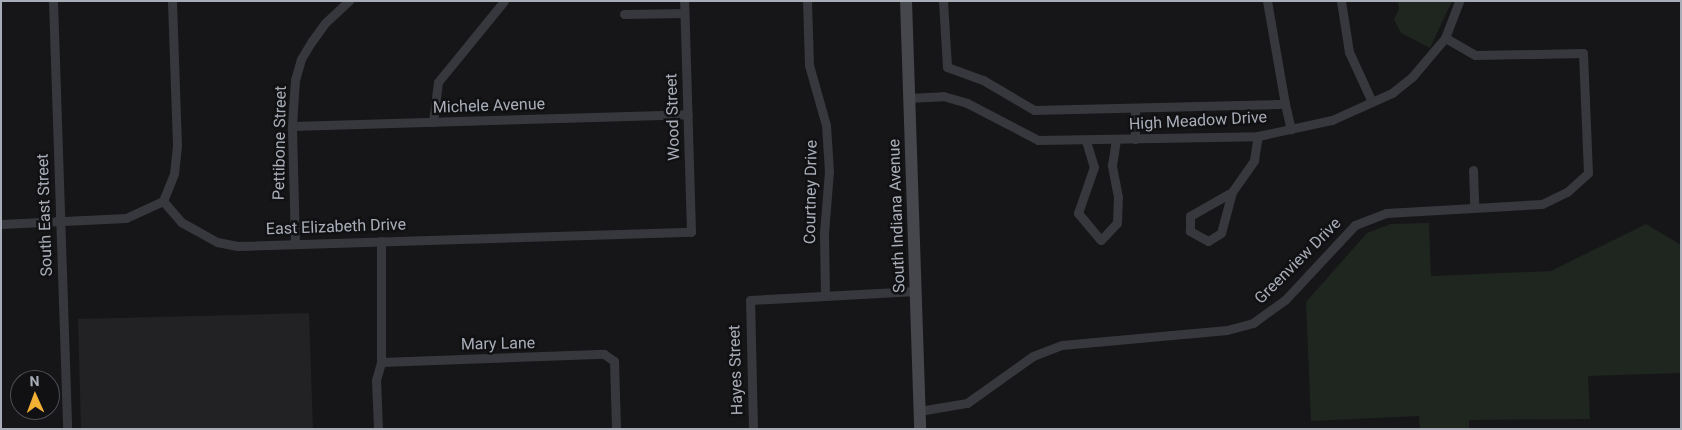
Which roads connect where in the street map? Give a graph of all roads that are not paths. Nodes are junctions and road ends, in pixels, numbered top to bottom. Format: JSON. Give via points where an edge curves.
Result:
{"nodes":[{"id":1,"x":53,"y":1,"type":"edge"},
{"id":2,"x":172,"y":1,"type":"edge"},
{"id":3,"x":349,"y":1,"type":"edge"},
{"id":4,"x":504,"y":1,"type":"edge"},
{"id":5,"x":684,"y":1,"type":"edge"},
{"id":6,"x":807,"y":1,"type":"edge"},
{"id":7,"x":906,"y":1,"type":"edge"},
{"id":8,"x":943,"y":1,"type":"edge"},
{"id":9,"x":1267,"y":1,"type":"edge"},
{"id":10,"x":1341,"y":1,"type":"edge"},
{"id":11,"x":1459,"y":1,"type":"edge"},
{"id":12,"x":339,"y":4,"type":"edge"},
{"id":13,"x":684,"y":13,"type":"junction"},
{"id":14,"x":624,"y":14,"type":"dead end"},
{"id":15,"x":1445,"y":38,"type":"junction"},
{"id":16,"x":908,"y":98,"type":"junction"},
{"id":17,"x":1372,"y":102,"type":"junction"},
{"id":18,"x":1285,"y":104,"type":"junction"},
{"id":19,"x":1135,"y":109,"type":"junction"},
{"id":20,"x":688,"y":114,"type":"junction"},
{"id":21,"x":433,"y":122,"type":"junction"},
{"id":22,"x":292,"y":126,"type":"junction"},
{"id":23,"x":1291,"y":129,"type":"junction"},
{"id":24,"x":1258,"y":136,"type":"junction"},
{"id":25,"x":1135,"y":139,"type":"junction"},
{"id":26,"x":1116,"y":140,"type":"junction"},
{"id":27,"x":1086,"y":141,"type":"junction"},
{"id":28,"x":1473,"y":170,"type":"dead end"},
{"id":29,"x":1232,"y":192,"type":"junction"},
{"id":30,"x":163,"y":201,"type":"junction"},
{"id":31,"x":1474,"y":206,"type":"junction"},
{"id":32,"x":60,"y":222,"type":"junction"},
{"id":33,"x":1,"y":224,"type":"edge"},
{"id":34,"x":691,"y":232,"type":"joint"},
{"id":35,"x":381,"y":241,"type":"junction"},
{"id":36,"x":295,"y":243,"type":"junction"},
{"id":37,"x":916,"y":291,"type":"junction"},
{"id":38,"x":825,"y":295,"type":"junction"},
{"id":39,"x":381,"y":362,"type":"junction"},
{"id":40,"x":919,"y":411,"type":"junction"},
{"id":41,"x":66,"y":429,"type":"edge"},
{"id":42,"x":378,"y":429,"type":"edge"},
{"id":43,"x":616,"y":429,"type":"edge"},
{"id":44,"x":753,"y":429,"type":"edge"},
{"id":45,"x":920,"y":429,"type":"edge"}],
"edges":[{"from":1,"to":32,"type":"street","name":"South East Street"},
{"from":2,"to":30,"type":"street","via":[[177,145],[174,174]]},
{"from":3,"to":12,"type":"street","name":"Pettibone Street"},
{"from":4,"to":21,"type":"street","via":[[438,82]]},
{"from":5,"to":13,"type":"street","name":"Wood Street"},
{"from":6,"to":38,"type":"street","name":"Courtney Drive","via":[[809,66],[826,125],[829,171],[824,233]]},
{"from":7,"to":16,"type":"main road","name":"South Indiana Avenue"},
{"from":8,"to":19,"type":"street","via":[[947,67],[983,80],[1034,110]]},
{"from":9,"to":18,"type":"street"},
{"from":10,"to":17,"type":"street","via":[[1348,52]]},
{"from":11,"to":15,"type":"street","name":"High Meadow Drive"},
{"from":12,"to":22,"type":"street","name":"Pettibone Street","via":[[302,59],[295,80]]},
{"from":13,"to":14,"type":"street"},
{"from":13,"to":20,"type":"street","name":"Wood Street"},
{"from":15,"to":17,"type":"street","name":"High Meadow Drive","via":[[1412,77]]},
{"from":15,"to":31,"type":"street","name":"Greenview Drive","via":[[1475,55],[1583,53],[1588,173],[1567,192],[1542,204]]},
{"from":16,"to":27,"type":"street","name":"High Meadow Drive","via":[[942,96],[967,103],[1038,140]]},
{"from":16,"to":37,"type":"main road","name":"South Indiana Avenue"},
{"from":17,"to":23,"type":"street","name":"High Meadow Drive","via":[[1332,120]]},
{"from":18,"to":19,"type":"street"},
{"from":18,"to":23,"type":"street"},
{"from":19,"to":25,"type":"street"},
{"from":20,"to":21,"type":"street","name":"Michele Avenue"},
{"from":20,"to":34,"type":"street","name":"Wood Street"},
{"from":21,"to":22,"type":"street","name":"Michele Avenue"},
{"from":22,"to":36,"type":"street","name":"Pettibone Street"},
{"from":23,"to":24,"type":"street","name":"High Meadow Drive"},
{"from":24,"to":25,"type":"street","name":"High Meadow Drive"},
{"from":24,"to":29,"type":"street","via":[[1254,160]]},
{"from":25,"to":26,"type":"street","name":"High Meadow Drive"},
{"from":26,"to":27,"type":"street","name":"High Meadow Drive"},
{"from":26,"to":27,"type":"street","via":[[1112,165],[1118,196],[1118,223],[1101,240],[1078,213],[1094,167]]},
{"from":28,"to":31,"type":"street"},
{"from":29,"to":29,"type":"street","via":[[1221,233],[1208,241],[1190,231],[1190,216]]},
{"from":30,"to":32,"type":"street","via":[[126,218]]},
{"from":30,"to":36,"type":"street","name":"East Elizabeth Drive","via":[[181,222],[217,242],[238,246]]},
{"from":31,"to":40,"type":"street","name":"Greenview Drive","via":[[1386,213],[1355,225],[1285,300],[1253,323],[1227,330],[1062,345],[1033,356],[968,403]]},
{"from":32,"to":33,"type":"street"},
{"from":32,"to":41,"type":"street","name":"South East Street"},
{"from":34,"to":35,"type":"street","name":"East Elizabeth Drive"},
{"from":35,"to":36,"type":"street","name":"East Elizabeth Drive"},
{"from":35,"to":39,"type":"street"},
{"from":37,"to":38,"type":"street"},
{"from":37,"to":40,"type":"main road","name":"South Indiana Avenue"},
{"from":38,"to":44,"type":"street","name":"Hayes Street","via":[[750,300]]},
{"from":39,"to":42,"type":"street","via":[[376,380]]},
{"from":39,"to":43,"type":"street","name":"Mary Lane","via":[[604,354],[614,360]]},
{"from":40,"to":45,"type":"main road","name":"South Indiana Avenue"}]}
